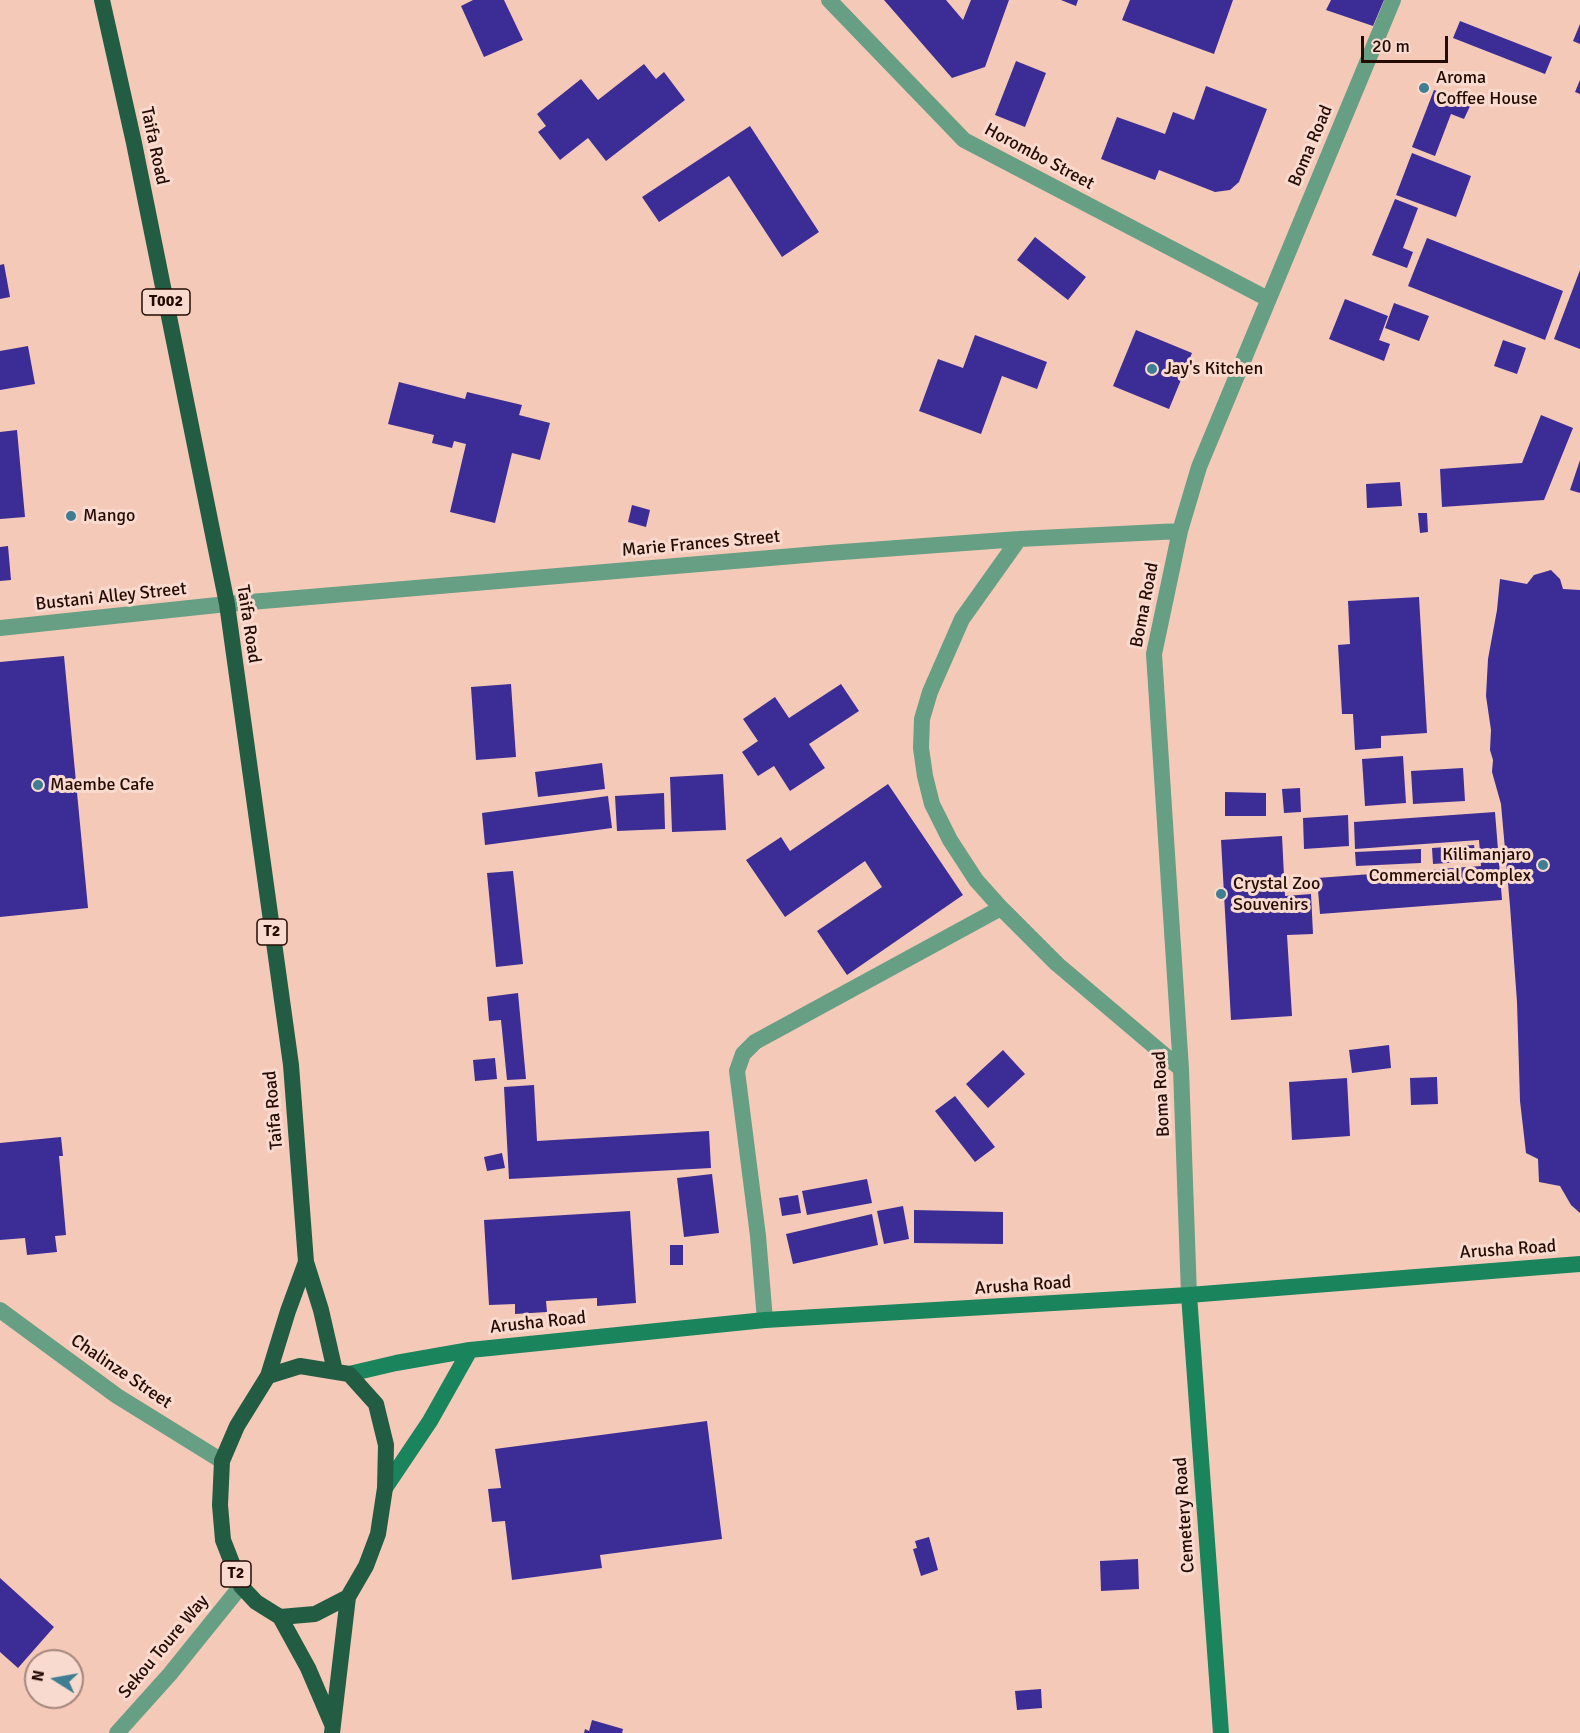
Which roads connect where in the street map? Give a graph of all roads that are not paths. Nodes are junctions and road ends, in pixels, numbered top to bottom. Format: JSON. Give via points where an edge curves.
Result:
{"nodes":[{"id":1,"x":102,"y":0,"type":"edge"},
{"id":2,"x":829,"y":0,"type":"edge"},
{"id":3,"x":1393,"y":0,"type":"edge"},
{"id":4,"x":1268,"y":299,"type":"junction"},
{"id":5,"x":1180,"y":531,"type":"junction"},
{"id":6,"x":1019,"y":539,"type":"junction"},
{"id":7,"x":227,"y":604,"type":"junction"},
{"id":8,"x":0,"y":628,"type":"edge"},
{"id":9,"x":1001,"y":908,"type":"junction"},
{"id":10,"x":1181,"y":1069,"type":"junction"},
{"id":11,"x":306,"y":1262,"type":"junction"},
{"id":12,"x":1580,"y":1264,"type":"edge"},
{"id":13,"x":1189,"y":1295,"type":"junction"},
{"id":14,"x":0,"y":1310,"type":"edge"},
{"id":15,"x":765,"y":1320,"type":"junction"},
{"id":16,"x":470,"y":1350,"type":"junction"},
{"id":17,"x":342,"y":1372,"type":"junction"},
{"id":18,"x":268,"y":1376,"type":"junction"},
{"id":19,"x":222,"y":1461,"type":"junction"},
{"id":20,"x":385,"y":1488,"type":"junction"},
{"id":21,"x":241,"y":1586,"type":"junction"},
{"id":22,"x":348,"y":1597,"type":"junction"},
{"id":23,"x":280,"y":1617,"type":"junction"},
{"id":24,"x":332,"y":1729,"type":"edge"},
{"id":25,"x":117,"y":1733,"type":"edge"},
{"id":26,"x":1221,"y":1733,"type":"edge"}],
"edges":[{"from":1,"to":7,"type":"highway","name":"Taifa Road","number":"T002"},
{"from":2,"to":4,"type":"street","name":"Horombo Street","via":[[964,140]]},
{"from":3,"to":4,"type":"street","name":"Boma Road"},
{"from":4,"to":5,"type":"street","name":"Boma Road","via":[[1199,467]]},
{"from":5,"to":6,"type":"street","name":"Marie Frances Street"},
{"from":5,"to":10,"type":"street","name":"Boma Road","via":[[1154,654]]},
{"from":6,"to":7,"type":"street","name":"Marie Frances Street"},
{"from":6,"to":9,"type":"street","via":[[962,619],[922,719],[921,748],[932,804],[976,880]]},
{"from":7,"to":8,"type":"street","name":"Bustani Alley Street"},
{"from":7,"to":11,"type":"highway","name":"Taifa Road","number":"T2","via":[[291,1065]]},
{"from":9,"to":10,"type":"street","via":[[1057,964]]},
{"from":9,"to":15,"type":"street","via":[[755,1042],[743,1054],[737,1071]]},
{"from":10,"to":13,"type":"street","name":"Boma Road"},
{"from":11,"to":17,"type":"highway","name":"Taifa Road","number":"T2"},
{"from":11,"to":18,"type":"highway","name":"Taifa Road","number":"T2"},
{"from":12,"to":13,"type":"main road","name":"Arusha Road"},
{"from":13,"to":15,"type":"main road","name":"Arusha Road"},
{"from":13,"to":26,"type":"main road","name":"Cemetery Road"},
{"from":14,"to":19,"type":"street","name":"Chalinze Street","via":[[117,1396]]},
{"from":15,"to":16,"type":"main road","name":"Arusha Road"},
{"from":16,"to":17,"type":"main road","name":"Arusha Road"},
{"from":16,"to":20,"type":"main road","name":"Arusha Road","via":[[430,1421]]},
{"from":17,"to":18,"type":"highway","via":[[300,1366]]},
{"from":17,"to":20,"type":"highway","number":"T2","via":[[376,1404],[386,1445]]},
{"from":18,"to":19,"type":"highway","number":"T2","via":[[237,1426]]},
{"from":19,"to":21,"type":"highway","number":"T2","via":[[223,1540]]},
{"from":20,"to":22,"type":"highway","number":"T2","via":[[378,1534]]},
{"from":21,"to":23,"type":"highway","number":"T2","via":[[256,1602]]},
{"from":21,"to":25,"type":"street","name":"Sekou Toure Way"},
{"from":22,"to":23,"type":"highway","via":[[315,1614]]},
{"from":22,"to":24,"type":"highway","number":"T2"},
{"from":23,"to":24,"type":"highway","number":"T2","via":[[308,1668]]}]}
